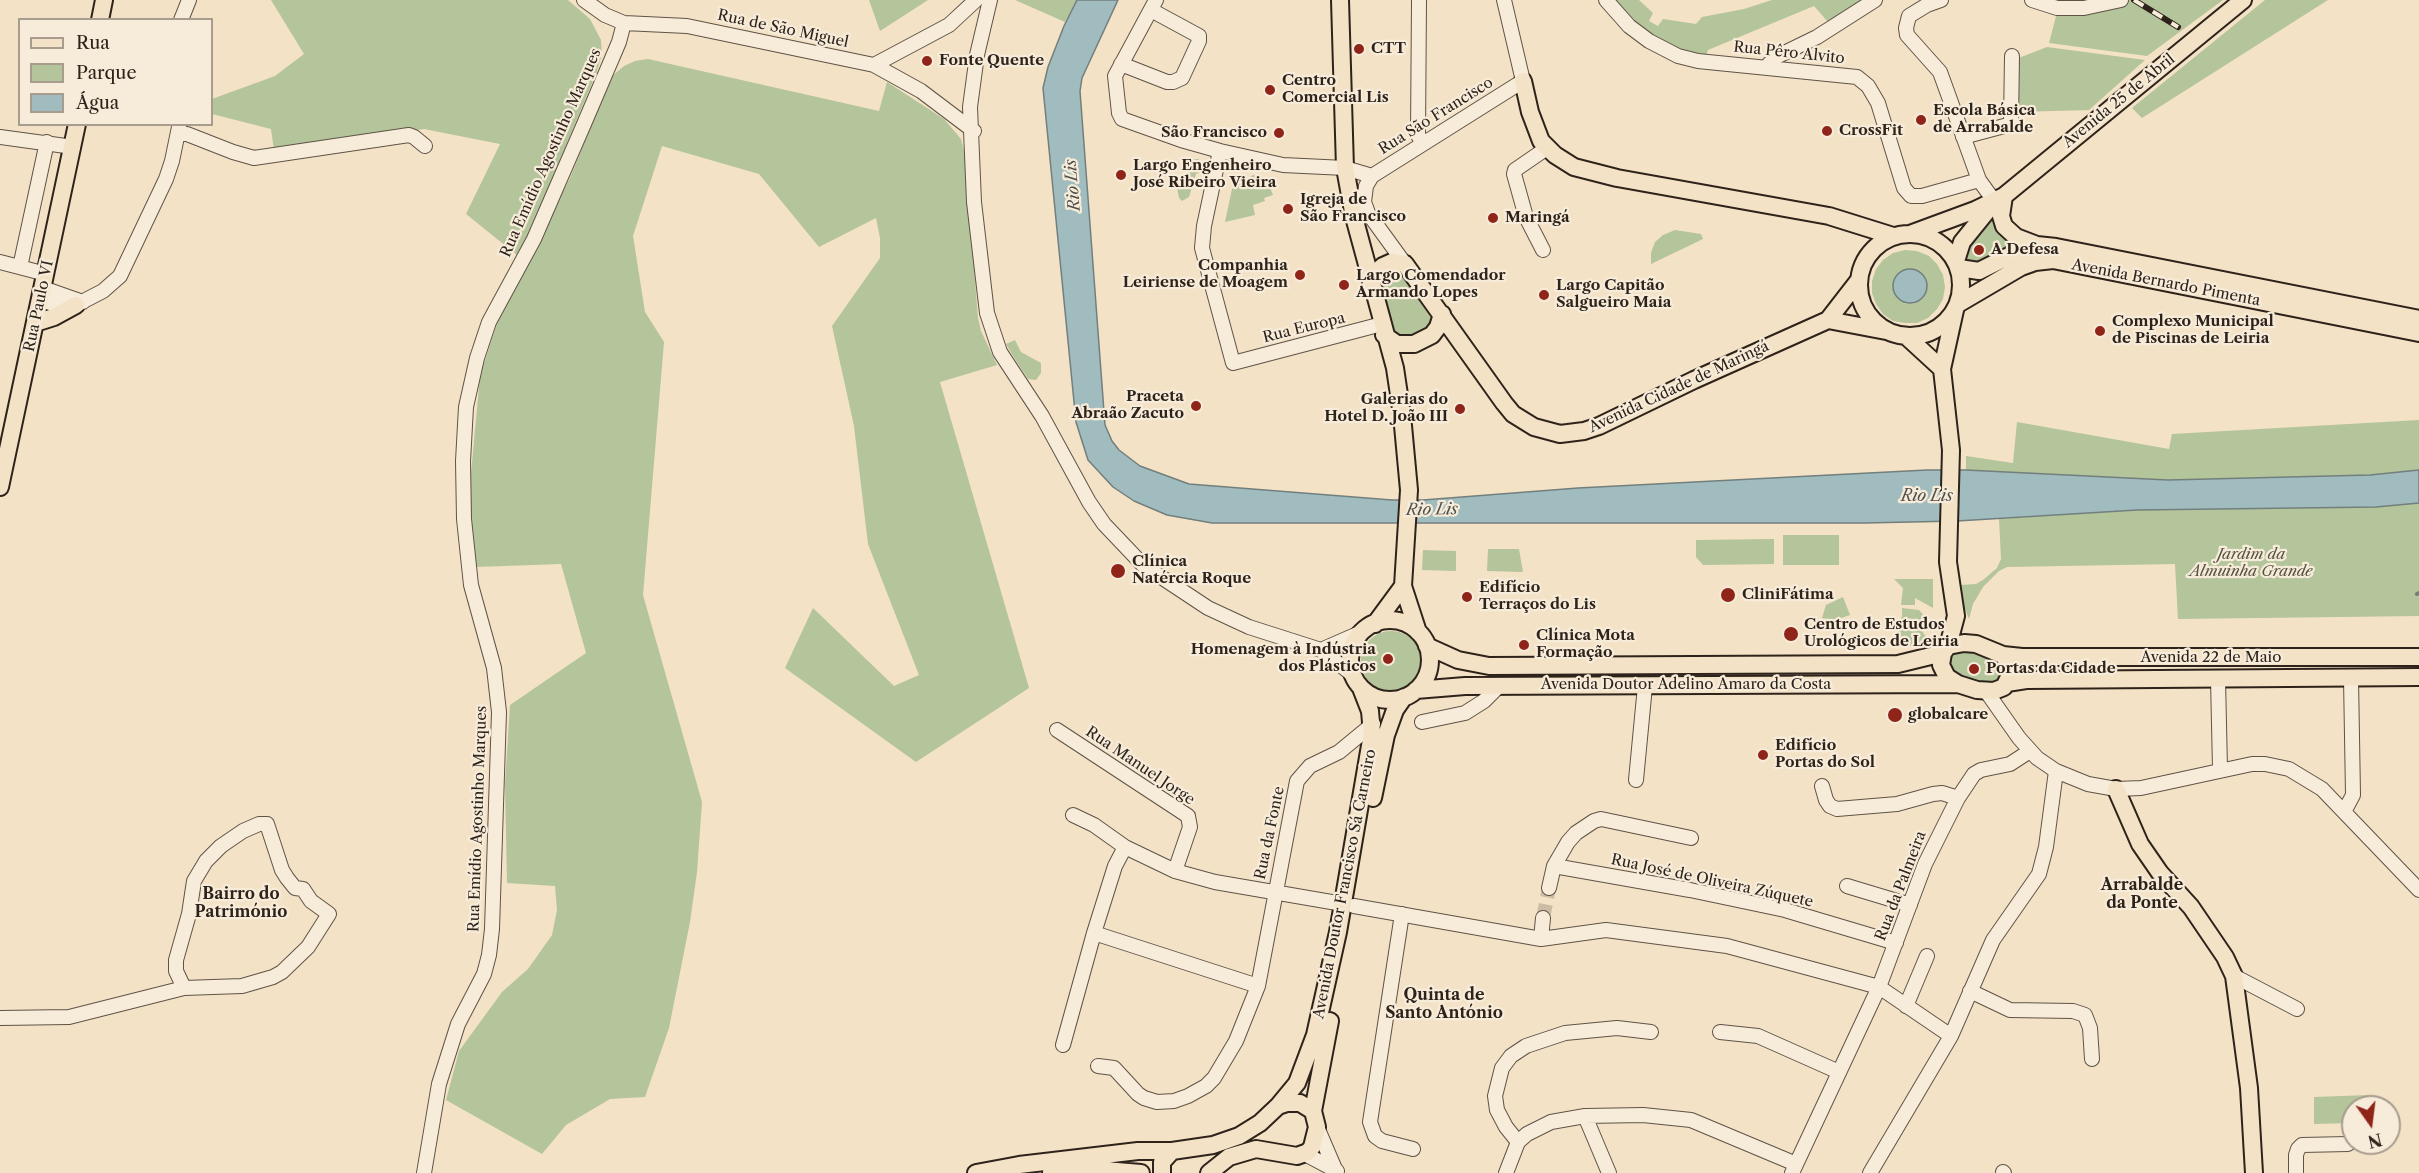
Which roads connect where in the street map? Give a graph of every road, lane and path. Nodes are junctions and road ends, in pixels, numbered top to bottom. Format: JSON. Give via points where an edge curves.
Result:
{"nodes":[{"id":1,"x":104,"y":0,"type":"edge"},
{"id":2,"x":189,"y":0,"type":"edge"},
{"id":3,"x":584,"y":0,"type":"edge"},
{"id":4,"x":976,"y":0,"type":"edge"},
{"id":5,"x":990,"y":0,"type":"edge"},
{"id":6,"x":1340,"y":0,"type":"edge"},
{"id":7,"x":1419,"y":0,"type":"edge"},
{"id":8,"x":1504,"y":0,"type":"edge"},
{"id":9,"x":1606,"y":0,"type":"edge"},
{"id":10,"x":1875,"y":0,"type":"edge"},
{"id":11,"x":1941,"y":0,"type":"edge"},
{"id":12,"x":2032,"y":0,"type":"edge"},
{"id":13,"x":2121,"y":0,"type":"edge"},
{"id":14,"x":2243,"y":0,"type":"edge"},
{"id":15,"x":1153,"y":5,"type":"edge"},
{"id":16,"x":100,"y":18,"type":"edge"},
{"id":17,"x":181,"y":18,"type":"edge"},
{"id":18,"x":624,"y":23,"type":"junction"},
{"id":19,"x":2012,"y":56,"type":"dead end"},
{"id":20,"x":1121,"y":64,"type":"junction"},
{"id":21,"x":874,"y":65,"type":"junction"},
{"id":22,"x":1766,"y":67,"type":"junction"},
{"id":23,"x":1523,"y":81,"type":"junction"},
{"id":24,"x":77,"y":126,"type":"edge"},
{"id":25,"x":179,"y":129,"type":"edge"},
{"id":26,"x":975,"y":132,"type":"junction"},
{"id":27,"x":0,"y":137,"type":"edge"},
{"id":28,"x":1963,"y":137,"type":"junction"},
{"id":29,"x":47,"y":142,"type":"junction"},
{"id":30,"x":1423,"y":144,"type":"junction"},
{"id":31,"x":425,"y":146,"type":"dead end"},
{"id":32,"x":73,"y":147,"type":"junction"},
{"id":33,"x":1547,"y":148,"type":"junction"},
{"id":34,"x":1220,"y":151,"type":"junction"},
{"id":35,"x":1345,"y":168,"type":"junction"},
{"id":36,"x":1372,"y":176,"type":"junction"},
{"id":37,"x":1979,"y":180,"type":"junction"},
{"id":38,"x":2000,"y":199,"type":"junction"},
{"id":39,"x":1902,"y":235,"type":"junction"},
{"id":40,"x":2037,"y":245,"type":"junction"},
{"id":41,"x":1543,"y":250,"type":"dead end"},
{"id":42,"x":0,"y":262,"type":"edge"},
{"id":43,"x":1405,"y":264,"type":"junction"},
{"id":44,"x":1957,"y":264,"type":"junction"},
{"id":45,"x":20,"y":267,"type":"junction"},
{"id":46,"x":1859,"y":280,"type":"junction"},
{"id":47,"x":1371,"y":283,"type":"junction"},
{"id":48,"x":43,"y":287,"type":"junction"},
{"id":49,"x":80,"y":303,"type":"junction"},
{"id":50,"x":1957,"y":307,"type":"junction"},
{"id":51,"x":1442,"y":314,"type":"junction"},
{"id":52,"x":2419,"y":319,"type":"edge"},
{"id":53,"x":1828,"y":320,"type":"junction"},
{"id":54,"x":35,"y":323,"type":"junction"},
{"id":55,"x":1383,"y":329,"type":"junction"},
{"id":56,"x":1887,"y":331,"type":"junction"},
{"id":57,"x":2419,"y":333,"type":"edge"},
{"id":58,"x":1432,"y":335,"type":"junction"},
{"id":59,"x":1906,"y":336,"type":"junction"},
{"id":60,"x":1459,"y":341,"type":"junction"},
{"id":61,"x":1407,"y":345,"type":"junction"},
{"id":62,"x":1395,"y":368,"type":"junction"},
{"id":63,"x":1942,"y":369,"type":"junction"},
{"id":64,"x":0,"y":483,"type":"edge"},
{"id":65,"x":1403,"y":586,"type":"junction"},
{"id":66,"x":1956,"y":616,"type":"junction"},
{"id":67,"x":1368,"y":628,"type":"junction"},
{"id":68,"x":1422,"y":639,"type":"junction"},
{"id":69,"x":1976,"y":644,"type":"junction"},
{"id":70,"x":1321,"y":650,"type":"junction"},
{"id":71,"x":1946,"y":650,"type":"junction"},
{"id":72,"x":2003,"y":655,"type":"junction"},
{"id":73,"x":2419,"y":657,"type":"edge"},
{"id":74,"x":2419,"y":677,"type":"edge"},
{"id":75,"x":2351,"y":678,"type":"junction"},
{"id":76,"x":2218,"y":679,"type":"junction"},
{"id":77,"x":1357,"y":682,"type":"junction"},
{"id":78,"x":1958,"y":684,"type":"junction"},
{"id":79,"x":2006,"y":685,"type":"junction"},
{"id":80,"x":1500,"y":686,"type":"junction"},
{"id":81,"x":1645,"y":686,"type":"junction"},
{"id":82,"x":1986,"y":691,"type":"junction"},
{"id":83,"x":1410,"y":694,"type":"junction"},
{"id":84,"x":2002,"y":713,"type":"junction"},
{"id":85,"x":1422,"y":722,"type":"dead end"},
{"id":86,"x":1373,"y":724,"type":"junction"},
{"id":87,"x":1057,"y":730,"type":"dead end"},
{"id":88,"x":2030,"y":751,"type":"junction"},
{"id":89,"x":2220,"y":769,"type":"junction"},
{"id":90,"x":2056,"y":771,"type":"junction"},
{"id":91,"x":1636,"y":780,"type":"dead end"},
{"id":92,"x":1822,"y":786,"type":"dead end"},
{"id":93,"x":2116,"y":789,"type":"junction"},
{"id":94,"x":1958,"y":798,"type":"junction"},
{"id":95,"x":2344,"y":812,"type":"junction"},
{"id":96,"x":1073,"y":815,"type":"dead end"},
{"id":97,"x":1691,"y":838,"type":"dead end"},
{"id":98,"x":1125,"y":847,"type":"junction"},
{"id":99,"x":1554,"y":867,"type":"junction"},
{"id":100,"x":1175,"y":871,"type":"junction"},
{"id":101,"x":1847,"y":886,"type":"dead end"},
{"id":102,"x":1549,"y":888,"type":"tunnel mouth"},
{"id":103,"x":2419,"y":890,"type":"edge"},
{"id":104,"x":1275,"y":892,"type":"junction"},
{"id":105,"x":1349,"y":905,"type":"junction"},
{"id":106,"x":1910,"y":905,"type":"junction"},
{"id":107,"x":1402,"y":914,"type":"junction"},
{"id":108,"x":1544,"y":918,"type":"tunnel mouth"},
{"id":109,"x":1094,"y":933,"type":"junction"},
{"id":110,"x":1541,"y":939,"type":"junction"},
{"id":111,"x":1896,"y":943,"type":"junction"},
{"id":112,"x":1927,"y":956,"type":"dead end"},
{"id":113,"x":2234,"y":976,"type":"junction"},
{"id":114,"x":1258,"y":986,"type":"junction"},
{"id":115,"x":184,"y":987,"type":"junction"},
{"id":116,"x":1879,"y":987,"type":"junction"},
{"id":117,"x":1970,"y":991,"type":"junction"},
{"id":118,"x":1906,"y":1006,"type":"junction"},
{"id":119,"x":2297,"y":1009,"type":"dead end"},
{"id":120,"x":0,"y":1018,"type":"edge"},
{"id":121,"x":1651,"y":1032,"type":"dead end"},
{"id":122,"x":1720,"y":1032,"type":"dead end"},
{"id":123,"x":1951,"y":1036,"type":"junction"},
{"id":124,"x":1063,"y":1045,"type":"dead end"},
{"id":125,"x":2092,"y":1059,"type":"dead end"},
{"id":126,"x":1098,"y":1066,"type":"dead end"},
{"id":127,"x":1839,"y":1072,"type":"junction"},
{"id":128,"x":1278,"y":1106,"type":"junction"},
{"id":129,"x":1585,"y":1116,"type":"junction"},
{"id":130,"x":1315,"y":1119,"type":"junction"},
{"id":131,"x":1518,"y":1142,"type":"junction"},
{"id":132,"x":2341,"y":1144,"type":"edge"},
{"id":133,"x":1413,"y":1149,"type":"dead end"},
{"id":134,"x":1172,"y":1151,"type":"junction"},
{"id":135,"x":1305,"y":1154,"type":"junction"},
{"id":136,"x":1794,"y":1168,"type":"edge"},
{"id":137,"x":1337,"y":1171,"type":"edge"},
{"id":138,"x":1873,"y":1172,"type":"edge"},
{"id":139,"x":424,"y":1173,"type":"edge"},
{"id":140,"x":976,"y":1173,"type":"edge"},
{"id":141,"x":1044,"y":1173,"type":"edge"},
{"id":142,"x":1141,"y":1173,"type":"edge"},
{"id":143,"x":1162,"y":1173,"type":"edge"},
{"id":144,"x":1209,"y":1173,"type":"edge"},
{"id":145,"x":1506,"y":1173,"type":"edge"},
{"id":146,"x":1609,"y":1173,"type":"edge"},
{"id":147,"x":2254,"y":1173,"type":"edge"},
{"id":148,"x":2296,"y":1173,"type":"edge"}],
"edges":[{"from":1,"to":16,"type":"main road"},
{"from":2,"to":17,"type":"street"},
{"from":3,"to":18,"type":"street","name":"Rua de São Miguel"},
{"from":4,"to":21,"type":"street","via":[[949,25]]},
{"from":5,"to":26,"type":"street","via":[[970,92]]},
{"from":6,"to":35,"type":"main road"},
{"from":7,"to":30,"type":"street","via":[[1418,135]]},
{"from":8,"to":23,"type":"street"},
{"from":9,"to":22,"type":"street","name":"Rua Pêro Alvito","via":[[1629,26],[1678,56]]},
{"from":10,"to":22,"type":"street","via":[[1817,37],[1776,57]]},
{"from":11,"to":28,"type":"street","via":[[1909,16],[1906,28],[1911,41],[1940,72]]},
{"from":12,"to":13,"type":"street","via":[[2057,8],[2084,8]]},
{"from":14,"to":38,"type":"main road","name":"Avenida 25 de Abril"},
{"from":15,"to":20,"type":"street"},
{"from":15,"to":20,"type":"street","via":[[1199,36],[1182,78],[1167,81]]},
{"from":18,"to":21,"type":"street","name":"Rua de São Miguel","via":[[687,26]]},
{"from":18,"to":139,"type":"street","name":"Rua Emídio Agostinho Marques","via":[[534,240],[489,322],[466,407],[464,507],[471,585],[495,668],[499,712],[492,929],[484,974],[458,1024],[439,1084]]},
{"from":19,"to":28,"type":"street","via":[[2011,122]]},
{"from":20,"to":34,"type":"street","name":"Rua São Francisco","via":[[1115,76],[1122,118]]},
{"from":21,"to":26,"type":"street","name":"Rua de São Miguel","via":[[921,91]]},
{"from":22,"to":37,"type":"street","name":"Rua Pêro Alvito","via":[[1850,75],[1863,81],[1878,103],[1904,188],[1911,196]]},
{"from":23,"to":30,"type":"street","name":"Rua São Francisco"},
{"from":23,"to":33,"type":"main road","via":[[1533,122]]},
{"from":24,"to":32,"type":"main road","name":"Rua Paulo VI"},
{"from":25,"to":31,"type":"street","via":[[254,158],[409,135]]},
{"from":25,"to":49,"type":"street","via":[[166,179],[126,266],[103,291]]},
{"from":26,"to":70,"type":"street","via":[[974,202],[987,312],[996,343],[1104,525],[1143,565],[1190,598],[1249,627]]},
{"from":27,"to":29,"type":"street"},
{"from":28,"to":37,"type":"street"},
{"from":29,"to":32,"type":"street"},
{"from":29,"to":45,"type":"street"},
{"from":30,"to":36,"type":"street","name":"Rua São Francisco"},
{"from":32,"to":48,"type":"main road","name":"Rua Paulo VI"},
{"from":33,"to":39,"type":"main road","via":[[1585,171],[1829,216]]},
{"from":33,"to":41,"type":"street","via":[[1515,170],[1526,217]]},
{"from":34,"to":35,"type":"street","name":"Rua São Francisco","via":[[1283,165]]},
{"from":34,"to":55,"type":"street","name":"Rua Europa","via":[[1202,248],[1233,363]]},
{"from":35,"to":36,"type":"street","name":"Rua São Francisco"},
{"from":35,"to":47,"type":"main road"},
{"from":36,"to":43,"type":"street","name":"Avenida Cidade de Maringá","via":[[1364,195],[1365,207]]},
{"from":37,"to":38,"type":"street"},
{"from":38,"to":39,"type":"main road","name":"Avenida 25 de Abril"},
{"from":38,"to":40,"type":"main road","name":"Avenida Bernardo Pimenta","via":[[2004,226],[2016,237]]},
{"from":38,"to":44,"type":"main road","name":"Avenida 25 de Abril","via":[[1962,242]]},
{"from":39,"to":44,"type":"main road","via":[[1924,235],[1936,241]]},
{"from":39,"to":46,"type":"main road","via":[[1876,246],[1864,262]]},
{"from":40,"to":44,"type":"main road","via":[[1986,270],[1975,271]]},
{"from":40,"to":52,"type":"main road","name":"Avenida Bernardo Pimenta"},
{"from":42,"to":45,"type":"street"},
{"from":43,"to":47,"type":"main road","via":[[1392,262],[1383,266]]},
{"from":43,"to":51,"type":"main road","name":"Avenida Cidade de Maringá"},
{"from":44,"to":50,"type":"main road","via":[[1962,286]]},
{"from":45,"to":48,"type":"street"},
{"from":46,"to":53,"type":"main road","name":"Avenida Cidade de Maringá"},
{"from":46,"to":56,"type":"main road","via":[[1865,310]]},
{"from":47,"to":55,"type":"main road"},
{"from":48,"to":49,"type":"street","via":[[64,306]]},
{"from":48,"to":54,"type":"main road","name":"Rua Paulo VI"},
{"from":49,"to":54,"type":"main road"},
{"from":50,"to":57,"type":"main road","name":"Avenida Bernardo Pimenta","via":[[2009,272],[2054,260]]},
{"from":50,"to":59,"type":"main road","via":[[1940,327]]},
{"from":50,"to":63,"type":"main road"},
{"from":51,"to":58,"type":"main road"},
{"from":51,"to":60,"type":"main road","name":"Avenida Cidade de Maringá"},
{"from":53,"to":56,"type":"main road"},
{"from":53,"to":60,"type":"main road","name":"Avenida Cidade de Maringá","via":[[1599,426],[1560,434],[1534,427],[1514,414]]},
{"from":54,"to":64,"type":"main road","name":"Rua Paulo VI"},
{"from":55,"to":61,"type":"main road","via":[[1397,344]]},
{"from":55,"to":62,"type":"main road"},
{"from":56,"to":59,"type":"main road"},
{"from":58,"to":60,"type":"main road"},
{"from":58,"to":61,"type":"main road"},
{"from":59,"to":63,"type":"main road"},
{"from":61,"to":62,"type":"main road"},
{"from":62,"to":65,"type":"main road","via":[[1409,490]]},
{"from":63,"to":66,"type":"main road","via":[[1951,456],[1949,576]]},
{"from":65,"to":67,"type":"main road"},
{"from":65,"to":68,"type":"main road"},
{"from":66,"to":69,"type":"main road"},
{"from":66,"to":71,"type":"main road"},
{"from":67,"to":68,"type":"main road","via":[[1398,621]]},
{"from":67,"to":70,"type":"street"},
{"from":67,"to":77,"type":"main road","via":[[1351,652]]},
{"from":68,"to":71,"type":"main road","name":"Avenida Doutor Adelino Amaro da Costa","via":[[1458,660],[1489,666],[1898,664]]},
{"from":68,"to":83,"type":"main road","via":[[1429,668],[1425,679]]},
{"from":69,"to":71,"type":"main road","via":[[1964,643]]},
{"from":69,"to":72,"type":"main road"},
{"from":70,"to":77,"type":"street"},
{"from":71,"to":78,"type":"main road","via":[[1941,665],[1944,674]]},
{"from":72,"to":73,"type":"main road","name":"Avenida 22 de Maio"},
{"from":72,"to":79,"type":"main road","via":[[2010,667]]},
{"from":74,"to":75,"type":"main road","name":"Avenida 22 de Maio"},
{"from":75,"to":76,"type":"main road","name":"Avenida 22 de Maio"},
{"from":75,"to":95,"type":"street","via":[[2354,795]]},
{"from":76,"to":79,"type":"main road","name":"Avenida 22 de Maio","via":[[2033,680]]},
{"from":76,"to":89,"type":"street"},
{"from":77,"to":83,"type":"main road","via":[[1382,699]]},
{"from":77,"to":86,"type":"main road","name":"Avenida Doutor Francisco Sá Carneiro"},
{"from":78,"to":81,"type":"main road","name":"Avenida Doutor Adelino Amaro da Costa"},
{"from":78,"to":82,"type":"main road"},
{"from":79,"to":82,"type":"main road"},
{"from":79,"to":84,"type":"street"},
{"from":80,"to":81,"type":"main road","name":"Avenida Doutor Adelino Amaro da Costa"},
{"from":80,"to":83,"type":"main road","name":"Avenida Doutor Adelino Amaro da Costa","via":[[1446,686]]},
{"from":80,"to":85,"type":"street","via":[[1465,713]]},
{"from":81,"to":91,"type":"street"},
{"from":82,"to":84,"type":"street"},
{"from":83,"to":105,"type":"main road","name":"Avenida Doutor Francisco Sá Carneiro","via":[[1395,710],[1386,735]]},
{"from":84,"to":88,"type":"street"},
{"from":86,"to":104,"type":"street","name":"Rua da Fonte","via":[[1339,752],[1310,766],[1297,781]]},
{"from":86,"to":105,"type":"main road","name":"Avenida Doutor Francisco Sá Carneiro"},
{"from":87,"to":100,"type":"street","name":"Rua Manuel Jorge","via":[[1188,816],[1190,827]]},
{"from":88,"to":90,"type":"street"},
{"from":88,"to":94,"type":"street","name":"Rua da Palmeira","via":[[2010,764],[1974,774]]},
{"from":89,"to":93,"type":"street","via":[[2147,787]]},
{"from":89,"to":95,"type":"street","via":[[2258,764],[2289,769],[2322,789]]},
{"from":90,"to":93,"type":"street","via":[[2088,784]]},
{"from":90,"to":117,"type":"street","via":[[2042,867],[1993,940]]},
{"from":92,"to":94,"type":"street","via":[[1826,800],[1837,809],[1897,804],[1942,793]]},
{"from":93,"to":113,"type":"main road","via":[[2150,860],[2191,907]]},
{"from":94,"to":106,"type":"street","name":"Rua da Palmeira","via":[[1924,864]]},
{"from":95,"to":103,"type":"street"},
{"from":96,"to":98,"type":"street"},
{"from":97,"to":99,"type":"street","via":[[1601,819],[1576,833]]},
{"from":98,"to":100,"type":"street"},
{"from":98,"to":109,"type":"street"},
{"from":99,"to":102,"type":"street"},
{"from":99,"to":111,"type":"street","name":"Rua José de Oliveira Zúquete","via":[[1785,910]]},
{"from":100,"to":104,"type":"street"},
{"from":101,"to":106,"type":"street"},
{"from":104,"to":105,"type":"street"},
{"from":104,"to":114,"type":"street","name":"Rua da Fonte"},
{"from":105,"to":107,"type":"street"},
{"from":105,"to":128,"type":"main road","name":"Avenida Doutor Francisco Sá Carneiro","via":[[1316,1035],[1297,1083]]},
{"from":105,"to":130,"type":"main road","name":"Avenida Doutor Francisco Sá Carneiro","via":[[1317,1078]]},
{"from":106,"to":111,"type":"street","name":"Rua da Palmeira"},
{"from":107,"to":110,"type":"street"},
{"from":107,"to":133,"type":"street","via":[[1370,1122],[1375,1136],[1382,1141]]},
{"from":108,"to":110,"type":"street"},
{"from":109,"to":114,"type":"street"},
{"from":109,"to":124,"type":"street"},
{"from":110,"to":116,"type":"street","via":[[1606,930],[1727,946]]},
{"from":111,"to":116,"type":"street","name":"Rua da Palmeira"},
{"from":112,"to":118,"type":"street"},
{"from":113,"to":119,"type":"street"},
{"from":113,"to":147,"type":"main road","via":[[2249,1088]]},
{"from":114,"to":126,"type":"street","name":"Rua da Fonte","via":[[1229,1056],[1198,1092],[1174,1101],[1150,1100],[1138,1094],[1114,1068]]},
{"from":115,"to":115,"type":"street","via":[[231,987],[273,977],[303,954],[329,914],[287,878],[267,824],[243,831],[221,846],[194,881],[176,960],[176,971]]},
{"from":115,"to":120,"type":"street","via":[[69,1017]]},
{"from":116,"to":118,"type":"street"},
{"from":116,"to":127,"type":"street","name":"Rua da Palmeira"},
{"from":117,"to":123,"type":"street"},
{"from":117,"to":125,"type":"street","via":[[2010,1010],[2073,1011],[2085,1015]]},
{"from":118,"to":123,"type":"street"},
{"from":121,"to":131,"type":"street","via":[[1617,1028],[1565,1033],[1526,1046],[1511,1056],[1502,1068],[1495,1096],[1497,1110]]},
{"from":122,"to":127,"type":"street","via":[[1758,1036]]},
{"from":123,"to":138,"type":"street"},
{"from":127,"to":136,"type":"street","name":"Rua da Palmeira"},
{"from":128,"to":130,"type":"main road","via":[[1300,1103]]},
{"from":128,"to":134,"type":"main road","name":"Avenida Doutor Francisco Sá Carneiro","via":[[1239,1136],[1213,1145]]},
{"from":129,"to":131,"type":"street","via":[[1539,1126]]},
{"from":129,"to":136,"type":"street","via":[[1643,1115],[1691,1120]]},
{"from":129,"to":146,"type":"street"},
{"from":130,"to":135,"type":"main road","name":"Avenida Doutor Francisco Sá Carneiro","via":[[1312,1146]]},
{"from":130,"to":137,"type":"street"},
{"from":131,"to":145,"type":"street"},
{"from":132,"to":148,"type":"street","via":[[2302,1145],[2296,1155]]},
{"from":134,"to":140,"type":"main road","via":[[1138,1151]]},
{"from":134,"to":143,"type":"main road","via":[[1162,1162]]},
{"from":135,"to":137,"type":"street"},
{"from":135,"to":144,"type":"main road","via":[[1256,1149],[1229,1157]]},
{"from":141,"to":142,"type":"main road","via":[[1092,1169]]}]}
